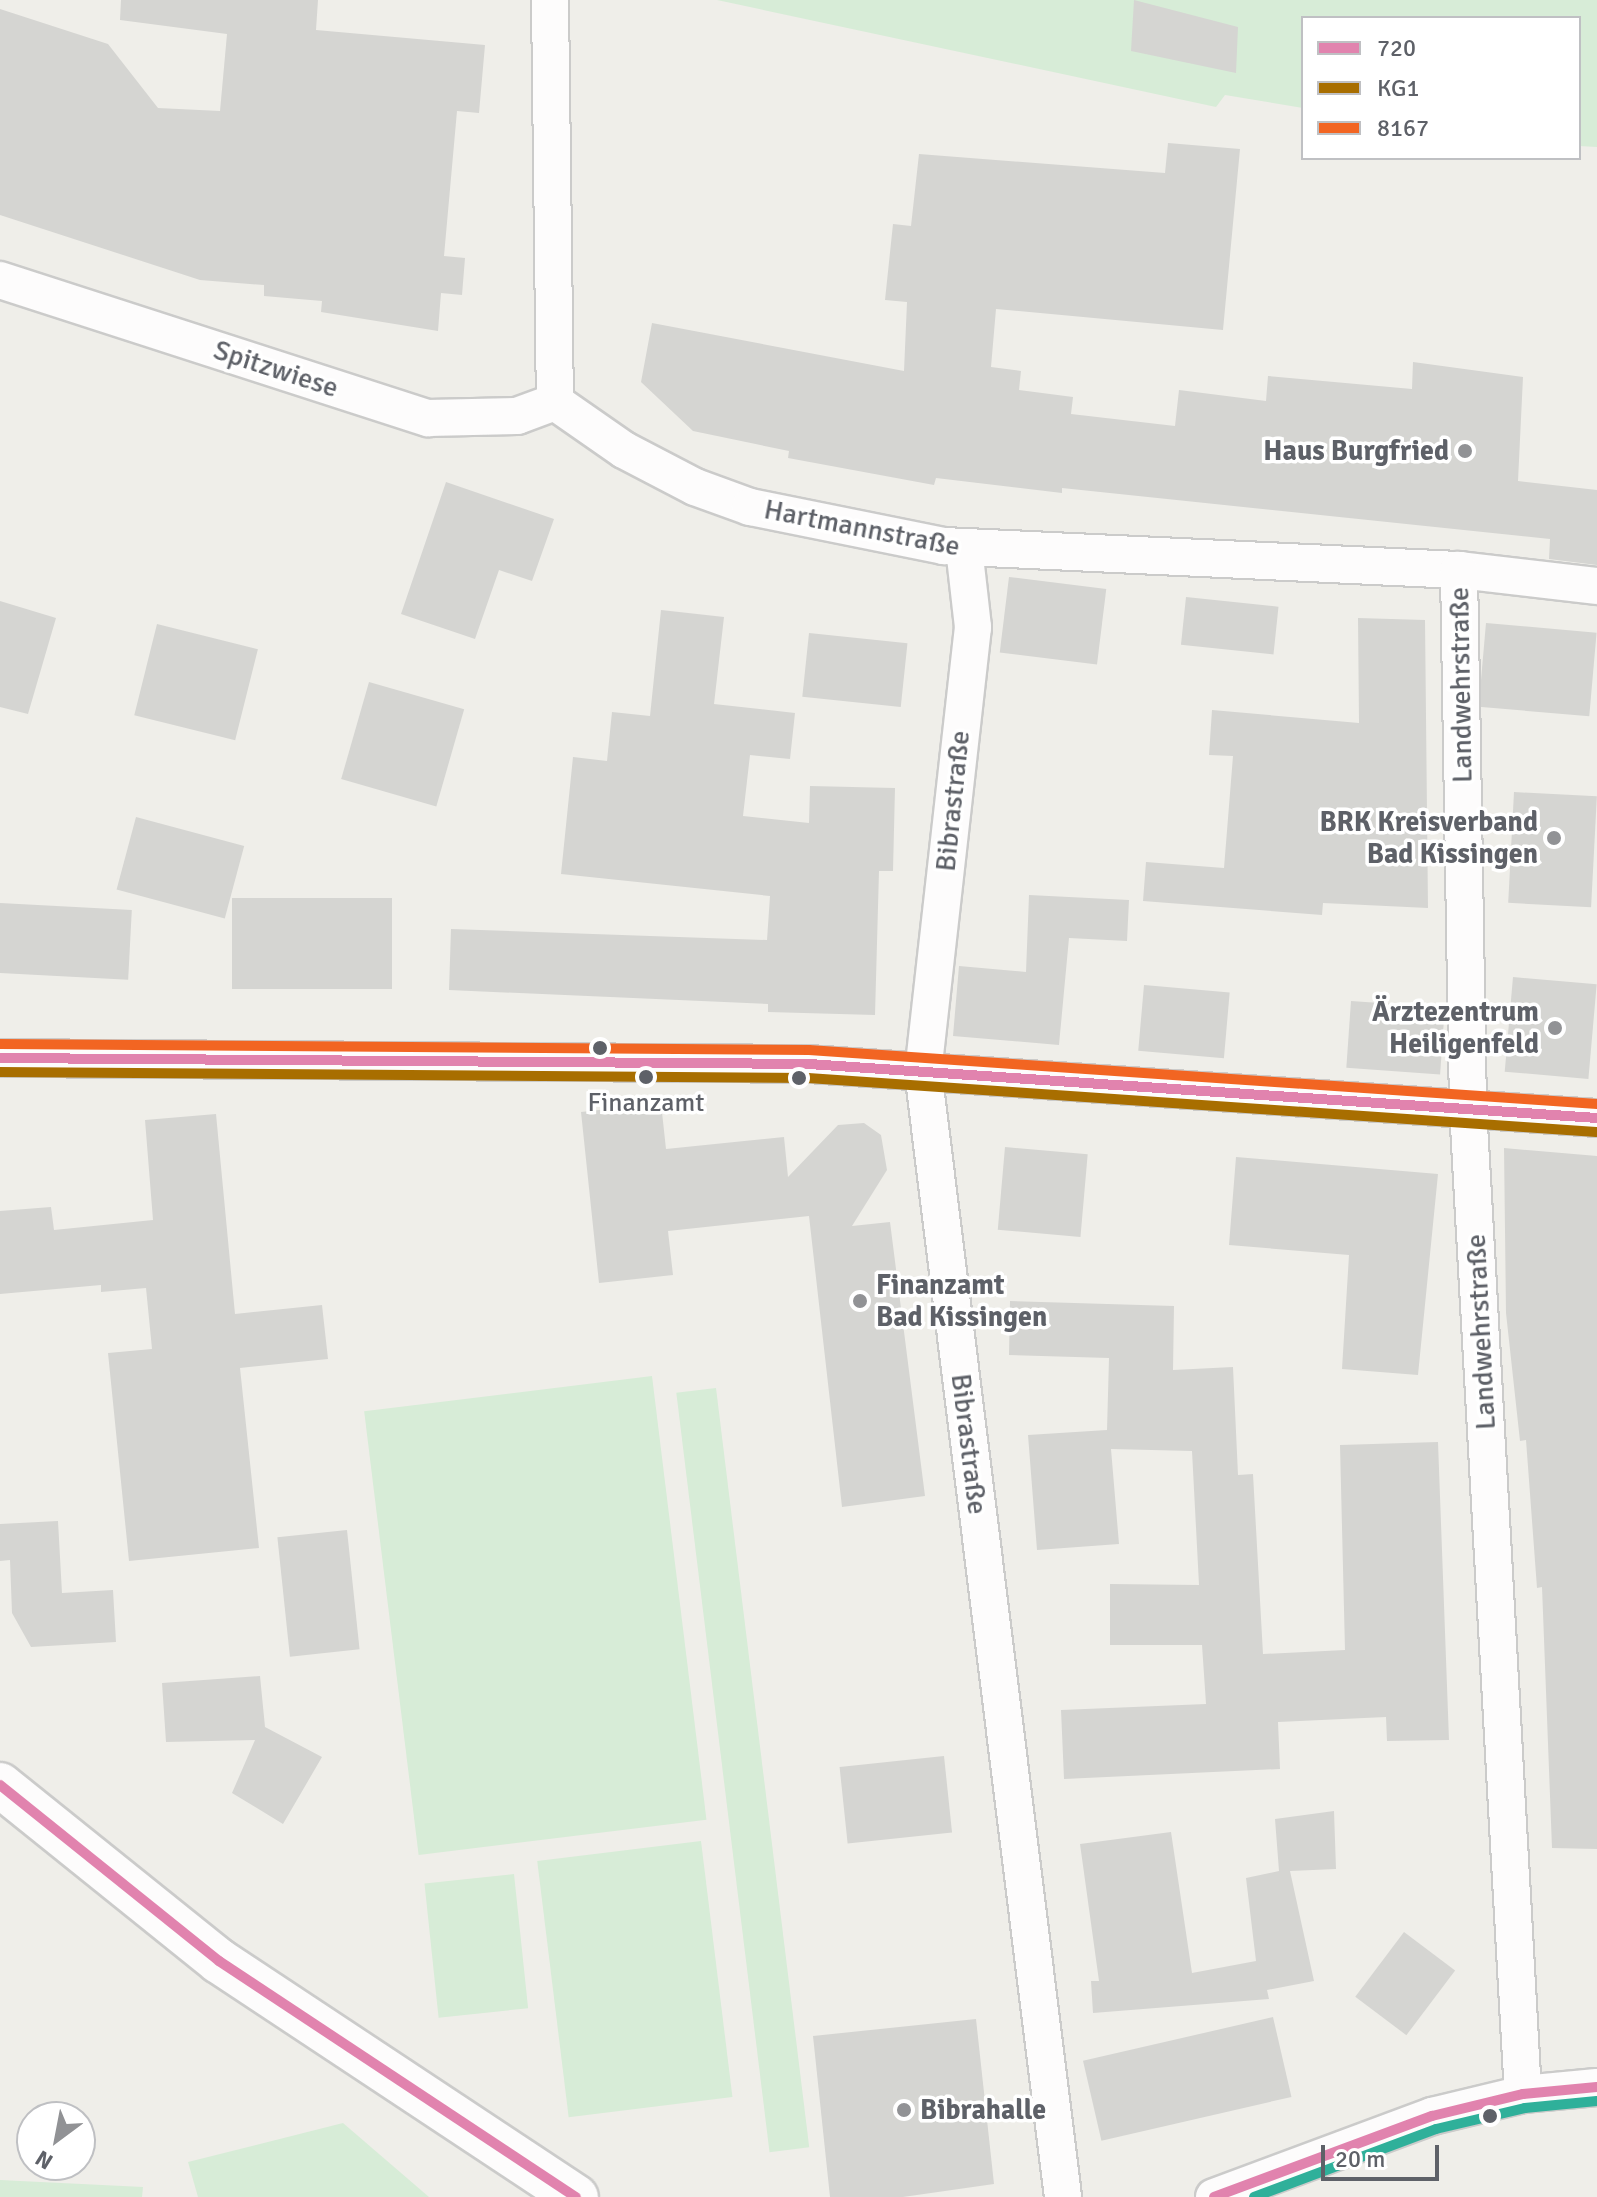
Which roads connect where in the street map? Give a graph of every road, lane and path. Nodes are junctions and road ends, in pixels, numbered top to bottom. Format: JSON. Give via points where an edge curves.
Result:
{"nodes":[{"id":1,"x":550,"y":0,"type":"edge"},
{"id":2,"x":0,"y":280,"type":"edge"},
{"id":3,"x":555,"y":402,"type":"junction"},
{"id":4,"x":964,"y":548,"type":"junction"},
{"id":5,"x":1459,"y":570,"type":"junction"},
{"id":6,"x":1597,"y":586,"type":"edge"},
{"id":7,"x":0,"y":1058,"type":"edge"},
{"id":8,"x":923,"y":1071,"type":"junction"},
{"id":9,"x":1468,"y":1107,"type":"junction"},
{"id":10,"x":1597,"y":1118,"type":"edge"},
{"id":11,"x":0,"y":1785,"type":"edge"},
{"id":12,"x":1596,"y":2086,"type":"edge"},
{"id":13,"x":1523,"y":2094,"type":"junction"},
{"id":14,"x":572,"y":2195,"type":"edge"},
{"id":15,"x":1063,"y":2197,"type":"edge"},
{"id":16,"x":1214,"y":2197,"type":"edge"}],
"edges":[{"from":1,"to":3,"type":"street"},
{"from":2,"to":3,"type":"street","name":"Spitzwiese","via":[[428,418],[517,416]]},
{"from":3,"to":4,"type":"street","name":"Hartmannstraße","via":[[624,450],[695,487],[812,522]]},
{"from":4,"to":5,"type":"street","name":"Hartmannstraße"},
{"from":4,"to":8,"type":"street","name":"Bibrastraße","via":[[973,627]]},
{"from":5,"to":6,"type":"street","name":"Hartmannstraße"},
{"from":5,"to":9,"type":"street","name":"Landwehrstraße"},
{"from":7,"to":8,"type":"street","via":[[414,1064],[613,1059]]},
{"from":8,"to":9,"type":"street"},
{"from":8,"to":15,"type":"street","name":"Bibrastraße"},
{"from":9,"to":10,"type":"street"},
{"from":9,"to":13,"type":"street","name":"Landwehrstraße"},
{"from":11,"to":14,"type":"main road","via":[[219,1961]]},
{"from":12,"to":13,"type":"street"},
{"from":13,"to":16,"type":"street","via":[[1432,2116]]}]}
